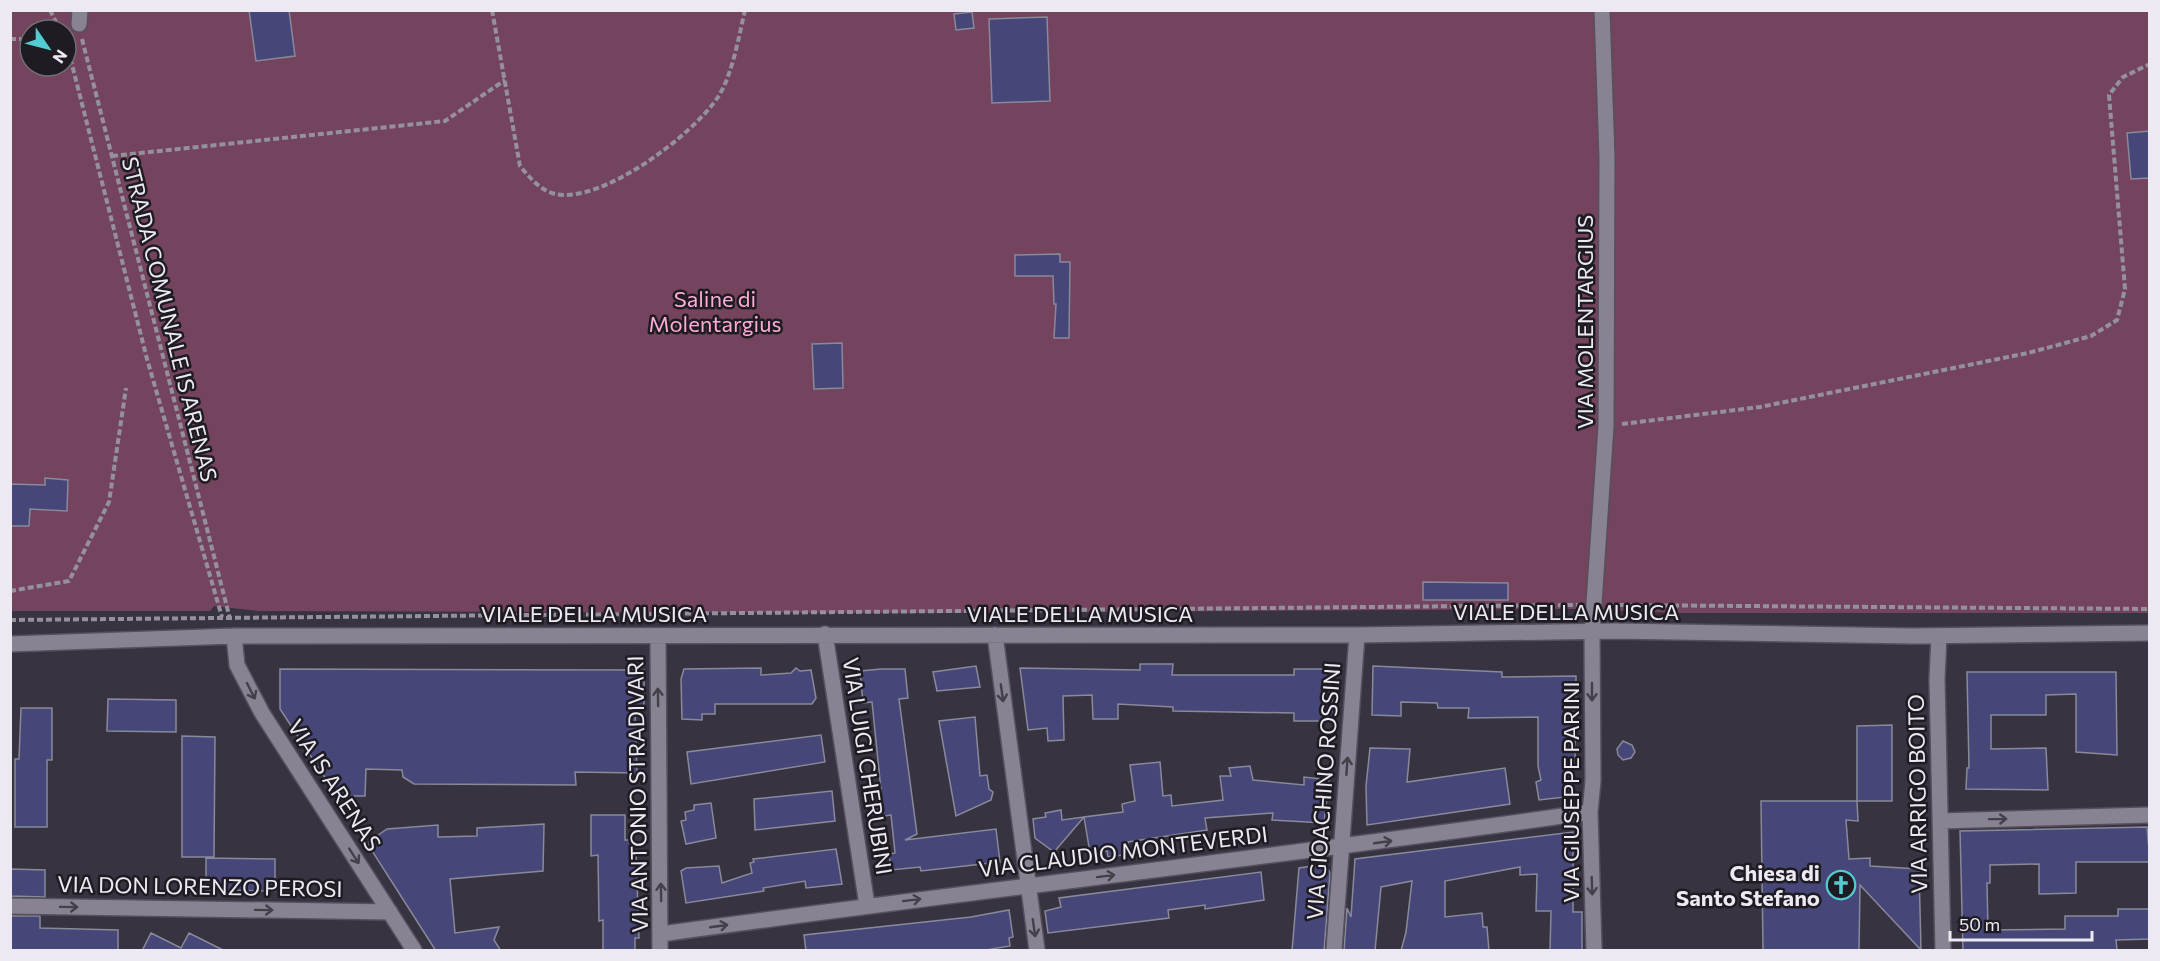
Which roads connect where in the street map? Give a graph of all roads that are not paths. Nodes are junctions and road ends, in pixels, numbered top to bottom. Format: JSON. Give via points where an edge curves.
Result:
{"nodes":[{"id":1,"x":1602,"y":10,"type":"edge"},
{"id":2,"x":1592,"y":633,"type":"junction"},
{"id":3,"x":2150,"y":633,"type":"edge"},
{"id":4,"x":825,"y":634,"type":"junction"},
{"id":5,"x":995,"y":635,"type":"junction"},
{"id":6,"x":1357,"y":635,"type":"junction"},
{"id":7,"x":234,"y":636,"type":"junction"},
{"id":8,"x":658,"y":636,"type":"junction"},
{"id":9,"x":1939,"y":636,"type":"junction"},
{"id":10,"x":10,"y":644,"type":"edge"},
{"id":11,"x":1590,"y":812,"type":"junction"},
{"id":12,"x":2150,"y":815,"type":"edge"},
{"id":13,"x":1940,"y":821,"type":"junction"},
{"id":14,"x":1341,"y":848,"type":"junction"},
{"id":15,"x":1028,"y":886,"type":"junction"},
{"id":16,"x":867,"y":905,"type":"junction"},
{"id":17,"x":10,"y":906,"type":"edge"},
{"id":18,"x":390,"y":912,"type":"junction"},
{"id":19,"x":661,"y":934,"type":"junction"},
{"id":20,"x":414,"y":951,"type":"edge"},
{"id":21,"x":660,"y":951,"type":"edge"},
{"id":22,"x":1037,"y":951,"type":"edge"},
{"id":23,"x":1335,"y":951,"type":"edge"},
{"id":24,"x":1594,"y":951,"type":"edge"},
{"id":25,"x":1943,"y":951,"type":"edge"}],
"edges":[{"from":1,"to":2,"type":"street","name":"VIA MOLENTARGIUS","via":[[1607,158],[1606,426]]},
{"from":2,"to":6,"type":"street","name":"VIALE DELLA MUSICA"},
{"from":2,"to":9,"type":"street","name":"VIALE DELLA MUSICA"},
{"from":2,"to":11,"type":"street","name":"VIA GIUSEPPE PARINI","one_way":true},
{"from":3,"to":9,"type":"street","name":"VIALE DELLA MUSICA"},
{"from":4,"to":5,"type":"street","name":"VIALE DELLA MUSICA"},
{"from":4,"to":8,"type":"street","name":"VIALE DELLA MUSICA"},
{"from":4,"to":16,"type":"street","name":"VIA LUIGI CHERUBINI"},
{"from":5,"to":6,"type":"street","name":"VIALE DELLA MUSICA"},
{"from":5,"to":15,"type":"street","one_way":true},
{"from":14,"to":6,"type":"street","name":"VIA GIOACHINO ROSSINI","one_way":true},
{"from":7,"to":8,"type":"street","name":"VIALE DELLA MUSICA"},
{"from":7,"to":10,"type":"street","name":"VIALE DELLA MUSICA"},
{"from":7,"to":18,"type":"street","name":"VIA IS ARENAS","one_way":true,"via":[[237,665],[262,713]]},
{"from":19,"to":8,"type":"street","name":"VIA ANTONIO STRADIVARI","one_way":true},
{"from":9,"to":13,"type":"street","name":"VIA ARRIGO BOITO"},
{"from":14,"to":11,"type":"street","name":"VIA CLAUDIO MONTEVERDI","one_way":true},
{"from":11,"to":24,"type":"street","name":"VIA GIUSEPPE PARINI","one_way":true},
{"from":13,"to":12,"type":"street","one_way":true},
{"from":13,"to":25,"type":"street","name":"VIA ARRIGO BOITO"},
{"from":15,"to":14,"type":"street","name":"VIA CLAUDIO MONTEVERDI","one_way":true},
{"from":14,"to":23,"type":"street","name":"VIA GIOACHINO ROSSINI"},
{"from":16,"to":15,"type":"street","name":"VIA CLAUDIO MONTEVERDI","one_way":true},
{"from":15,"to":22,"type":"street","one_way":true},
{"from":19,"to":16,"type":"street","name":"VIA CLAUDIO MONTEVERDI","one_way":true},
{"from":17,"to":18,"type":"street","name":"VIA DON LORENZO PEROSI","one_way":true},
{"from":18,"to":20,"type":"street","name":"VIA IS ARENAS"},
{"from":19,"to":21,"type":"street","name":"VIA ANTONIO STRADIVARI"}]}
